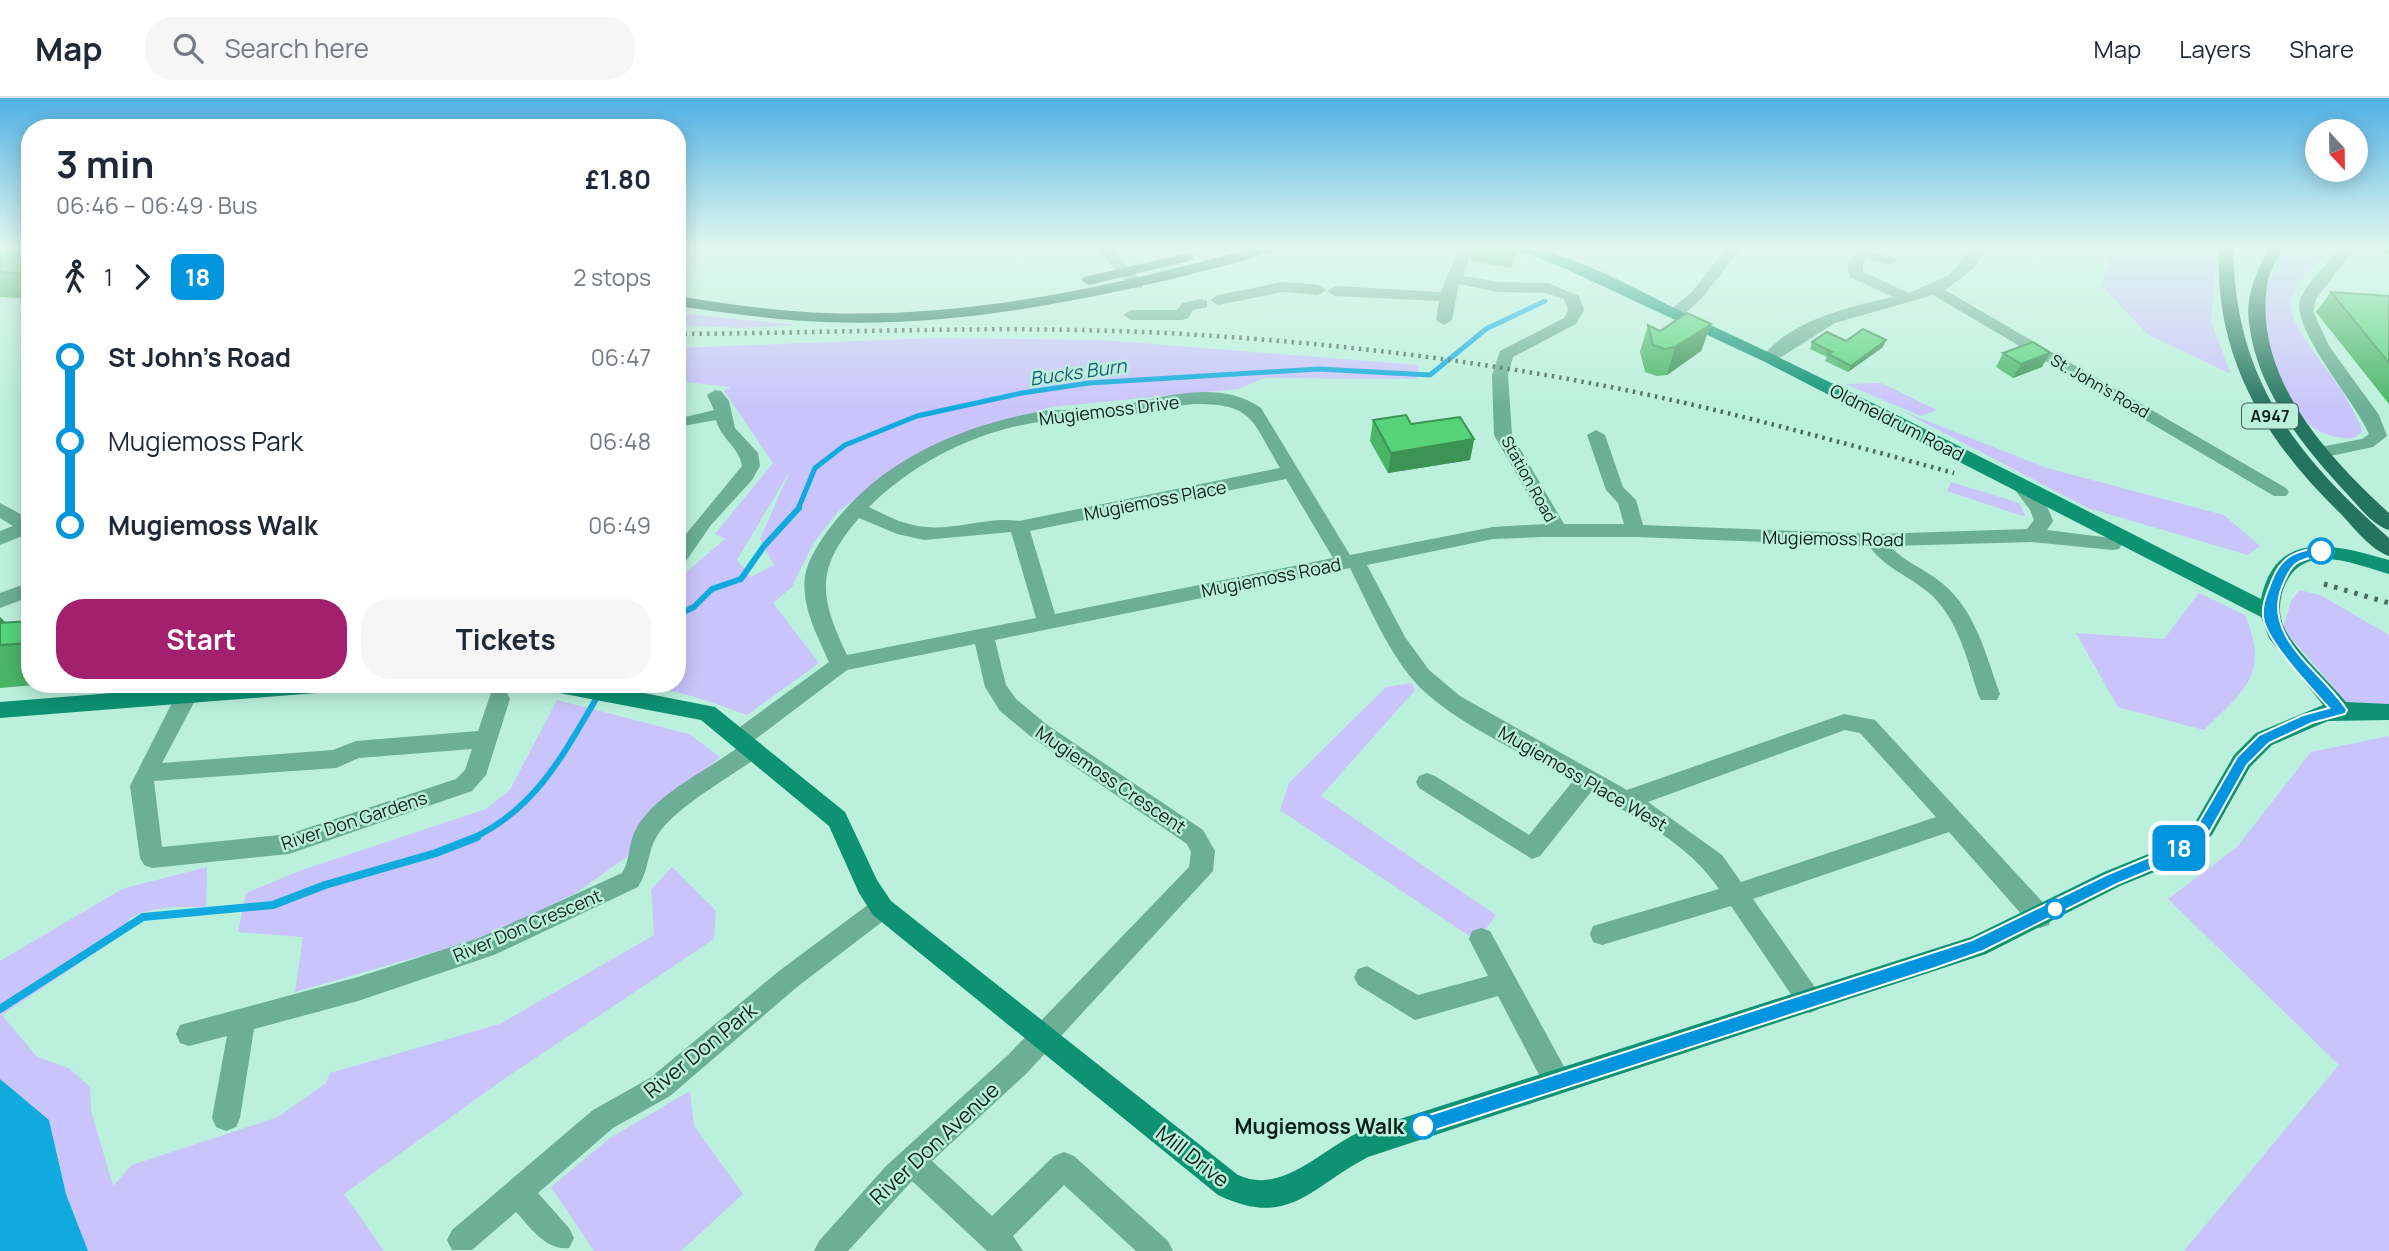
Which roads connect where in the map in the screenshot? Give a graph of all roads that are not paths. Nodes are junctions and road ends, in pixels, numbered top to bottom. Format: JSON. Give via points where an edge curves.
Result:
{"nodes":[{"id":1,"x":756,"y":301,"type":"edge"},
{"id":2,"x":933,"y":301,"type":"edge"},
{"id":3,"x":1040,"y":301,"type":"edge"},
{"id":4,"x":1447,"y":301,"type":"edge"},
{"id":5,"x":1574,"y":301,"type":"edge"},
{"id":6,"x":1649,"y":301,"type":"edge"},
{"id":7,"x":1690,"y":301,"type":"edge"},
{"id":8,"x":1897,"y":301,"type":"edge"},
{"id":9,"x":1954,"y":301,"type":"edge"},
{"id":10,"x":2230,"y":301,"type":"edge"},
{"id":11,"x":2256,"y":301,"type":"edge"},
{"id":12,"x":2307,"y":301,"type":"edge"},
{"id":13,"x":686,"y":302,"type":"edge"},
{"id":14,"x":1201,"y":304,"type":"dead end"},
{"id":15,"x":1676,"y":313,"type":"junction"},
{"id":16,"x":1131,"y":315,"type":"dead end"},
{"id":17,"x":1444,"y":320,"type":"dead end"},
{"id":18,"x":1769,"y":358,"type":"junction"},
{"id":19,"x":715,"y":395,"type":"dead end"},
{"id":20,"x":723,"y":413,"type":"junction"},
{"id":21,"x":686,"y":423,"type":"edge"},
{"id":22,"x":1596,"y":435,"type":"dead end"},
{"id":23,"x":2321,"y":452,"type":"junction"},
{"id":24,"x":2248,"y":453,"type":"dead end"},
{"id":25,"x":2229,"y":461,"type":"junction"},
{"id":26,"x":1291,"y":472,"type":"junction"},
{"id":27,"x":2021,"y":486,"type":"junction"},
{"id":28,"x":2280,"y":492,"type":"dead end"},
{"id":29,"x":0,"y":509,"type":"edge"},
{"id":30,"x":857,"y":509,"type":"junction"},
{"id":31,"x":2060,"y":515,"type":"dead end"},
{"id":32,"x":21,"y":522,"type":"edge"},
{"id":33,"x":2389,"y":524,"type":"edge"},
{"id":34,"x":1019,"y":527,"type":"junction"},
{"id":35,"x":21,"y":529,"type":"edge"},
{"id":36,"x":1557,"y":529,"type":"junction"},
{"id":37,"x":1635,"y":530,"type":"junction"},
{"id":38,"x":2066,"y":535,"type":"junction"},
{"id":39,"x":2027,"y":537,"type":"junction"},
{"id":40,"x":0,"y":539,"type":"edge"},
{"id":41,"x":1875,"y":540,"type":"junction"},
{"id":42,"x":2112,"y":544,"type":"dead end"},
{"id":43,"x":686,"y":546,"type":"edge"},
{"id":44,"x":2389,"y":549,"type":"edge"},
{"id":45,"x":1350,"y":561,"type":"junction"},
{"id":46,"x":2389,"y":568,"type":"edge"},
{"id":47,"x":21,"y":593,"type":"edge"},
{"id":48,"x":0,"y":601,"type":"edge"},
{"id":49,"x":2271,"y":612,"type":"junction"},
{"id":50,"x":1047,"y":621,"type":"junction"},
{"id":51,"x":983,"y":634,"type":"junction"},
{"id":52,"x":841,"y":664,"type":"junction"},
{"id":53,"x":125,"y":693,"type":"edge"},
{"id":54,"x":164,"y":693,"type":"edge"},
{"id":55,"x":213,"y":693,"type":"edge"},
{"id":56,"x":610,"y":693,"type":"edge"},
{"id":57,"x":1989,"y":694,"type":"dead end"},
{"id":58,"x":187,"y":695,"type":"junction"},
{"id":59,"x":499,"y":699,"type":"dead end"},
{"id":60,"x":0,"y":710,"type":"edge"},
{"id":61,"x":2340,"y":710,"type":"junction"},
{"id":62,"x":2389,"y":712,"type":"edge"},
{"id":63,"x":486,"y":739,"type":"junction"},
{"id":64,"x":747,"y":743,"type":"junction"},
{"id":65,"x":145,"y":773,"type":"junction"},
{"id":66,"x":1588,"y":779,"type":"junction"},
{"id":67,"x":1427,"y":782,"type":"dead end"},
{"id":68,"x":1626,"y":800,"type":"junction"},
{"id":69,"x":1953,"y":821,"type":"junction"},
{"id":70,"x":1736,"y":894,"type":"junction"},
{"id":71,"x":882,"y":908,"type":"junction"},
{"id":72,"x":2040,"y":917,"type":"junction"},
{"id":73,"x":1602,"y":934,"type":"dead end"},
{"id":74,"x":1481,"y":939,"type":"dead end"},
{"id":75,"x":1367,"y":977,"type":"dead end"},
{"id":76,"x":1504,"y":982,"type":"junction"},
{"id":77,"x":1810,"y":1001,"type":"junction"},
{"id":78,"x":243,"y":1018,"type":"junction"},
{"id":79,"x":189,"y":1034,"type":"dead end"},
{"id":80,"x":1041,"y":1038,"type":"junction"},
{"id":81,"x":1558,"y":1081,"type":"junction"},
{"id":82,"x":226,"y":1118,"type":"dead end"},
{"id":83,"x":912,"y":1162,"type":"junction"},
{"id":84,"x":518,"y":1193,"type":"junction"},
{"id":85,"x":559,"y":1238,"type":"dead end"},
{"id":86,"x":462,"y":1240,"type":"dead end"},
{"id":87,"x":1000,"y":1244,"type":"edge"},
{"id":88,"x":830,"y":1251,"type":"edge"},
{"id":89,"x":1158,"y":1251,"type":"edge"}],
"edges":[{"from":1,"to":2,"type":"main road","via":[[834,307]]},
{"from":3,"to":13,"type":"main road","via":[[893,315],[769,315]]},
{"from":4,"to":17,"type":"street"},
{"from":5,"to":36,"type":"street","name":"Station Road","via":[[1576,310],[1570,321],[1506,354],[1500,374],[1503,435]]},
{"from":6,"to":15,"type":"street","name":"Oldmeldrum Road"},
{"from":7,"to":15,"type":"street"},
{"from":8,"to":18,"type":"street","via":[[1825,322]]},
{"from":9,"to":25,"type":"street","name":"St. John's Road"},
{"from":10,"to":44,"type":"main road","number":"A947","via":[[2232,329],[2256,394],[2319,480]]},
{"from":11,"to":23,"type":"main road","number":"A947","via":[[2256,329],[2278,390]]},
{"from":12,"to":23,"type":"street","via":[[2305,311],[2321,345],[2370,415],[2378,436],[2367,443]]},
{"from":14,"to":16,"type":"street","via":[[1188,306],[1182,315]]},
{"from":15,"to":18,"type":"street","name":"Oldmeldrum Road"},
{"from":18,"to":27,"type":"street","name":"Oldmeldrum Road"},
{"from":19,"to":20,"type":"street"},
{"from":20,"to":21,"type":"street"},
{"from":20,"to":43,"type":"street","via":[[727,429],[751,457],[751,466]]},
{"from":22,"to":37,"type":"street","via":[[1615,490],[1627,500]]},
{"from":23,"to":33,"type":"main road","number":"A947"},
{"from":24,"to":25,"type":"street"},
{"from":25,"to":28,"type":"street","name":"St. John's Road"},
{"from":26,"to":30,"type":"street","name":"Mugiemoss Drive","via":[[1251,407],[1233,398],[1195,400],[1081,416],[1057,415],[1011,425],[917,459]]},
{"from":26,"to":34,"type":"street","name":"Mugiemoss Place"},
{"from":26,"to":45,"type":"street","name":"Mugiemoss Drive"},
{"from":27,"to":39,"type":"street","via":[[2045,520]]},
{"from":27,"to":49,"type":"street","name":"Oldmeldrum Road"},
{"from":29,"to":32,"type":"street"},
{"from":30,"to":34,"type":"street","name":"Mugiemoss Place","via":[[924,534],[1002,523]]},
{"from":30,"to":52,"type":"street","name":"Mugiemoss Drive","via":[[828,541],[816,572],[816,606]]},
{"from":31,"to":38,"type":"street"},
{"from":34,"to":50,"type":"street"},
{"from":35,"to":40,"type":"street"},
{"from":36,"to":37,"type":"street","name":"Mugiemoss Road"},
{"from":36,"to":45,"type":"street","name":"Mugiemoss Road","via":[[1493,533]]},
{"from":37,"to":41,"type":"street","name":"Mugiemoss Road"},
{"from":38,"to":39,"type":"street","name":"Mugiemoss Road"},
{"from":38,"to":42,"type":"street","name":"Mugiemoss Road"},
{"from":39,"to":41,"type":"street","name":"Mugiemoss Road"},
{"from":41,"to":57,"type":"street","via":[[1892,564],[1926,580],[1957,612]]},
{"from":45,"to":50,"type":"street","name":"Mugiemoss Road"},
{"from":45,"to":66,"type":"street","name":"Mugiemoss Place West","via":[[1422,676],[1452,702]]},
{"from":46,"to":49,"type":"street","via":[[2334,552],[2296,556],[2280,573]]},
{"from":47,"to":48,"type":"street"},
{"from":49,"to":61,"type":"street","via":[[2276,633]]},
{"from":50,"to":51,"type":"street","name":"Mugiemoss Road"},
{"from":51,"to":52,"type":"street","name":"Mugiemoss Road"},
{"from":51,"to":80,"type":"street","name":"Mugiemoss Crescent","via":[[996,687],[1009,705],[1038,730],[1195,837],[1203,851],[1201,871]]},
{"from":52,"to":64,"type":"street","name":"Mugiemoss Road"},
{"from":53,"to":60,"type":"street"},
{"from":54,"to":58,"type":"street"},
{"from":55,"to":58,"type":"street"},
{"from":56,"to":64,"type":"street","via":[[707,713]]},
{"from":58,"to":65,"type":"street","name":"River Don Gardens"},
{"from":59,"to":63,"type":"street","name":"River Don Gardens"},
{"from":61,"to":62,"type":"street","name":"Mill Drive"},
{"from":61,"to":72,"type":"street","name":"Mill Drive","via":[[2264,739],[2242,761],[2204,828],[2171,855],[2112,879]]},
{"from":63,"to":65,"type":"street","via":[[356,750],[336,759]]},
{"from":63,"to":65,"type":"street","name":"River Don Gardens","via":[[475,775],[464,785],[289,844],[152,858],[141,786]]},
{"from":64,"to":71,"type":"street","name":"Mill Drive","via":[[837,819],[848,834],[867,891]]},
{"from":64,"to":78,"type":"street","name":"River Don Crescent","via":[[645,834],[639,869],[630,880],[485,947],[358,989]]},
{"from":66,"to":67,"type":"street","via":[[1532,849]]},
{"from":66,"to":68,"type":"street","name":"Mugiemoss Place West"},
{"from":68,"to":69,"type":"street","via":[[1844,722],[1867,726]]},
{"from":68,"to":70,"type":"street","name":"Mugiemoss Place West","via":[[1714,862]]},
{"from":69,"to":70,"type":"street"},
{"from":69,"to":72,"type":"street"},
{"from":70,"to":73,"type":"street"},
{"from":70,"to":77,"type":"street","name":"Mugiemoss Place West"},
{"from":71,"to":80,"type":"street","name":"Mill Drive"},
{"from":71,"to":84,"type":"street","name":"River Don Park","via":[[788,979],[660,1087],[603,1119]]},
{"from":72,"to":77,"type":"street","name":"Mill Drive","via":[[1967,950]]},
{"from":74,"to":76,"type":"street"},
{"from":75,"to":76,"type":"street","via":[[1415,1008]]},
{"from":76,"to":81,"type":"street"},
{"from":77,"to":81,"type":"street","name":"Mill Drive"},
{"from":78,"to":79,"type":"street","name":"River Don Crescent"},
{"from":78,"to":82,"type":"street"},
{"from":80,"to":81,"type":"street","name":"Mill Drive","via":[[1228,1185],[1259,1198],[1280,1194],[1362,1145]]},
{"from":80,"to":83,"type":"street","name":"River Don Avenue"},
{"from":83,"to":87,"type":"street"},
{"from":83,"to":88,"type":"street","name":"River Don Avenue","via":[[857,1215]]},
{"from":84,"to":85,"type":"street"},
{"from":84,"to":86,"type":"street","name":"River Don Park"},
{"from":87,"to":89,"type":"street","via":[[1064,1166]]}]}
